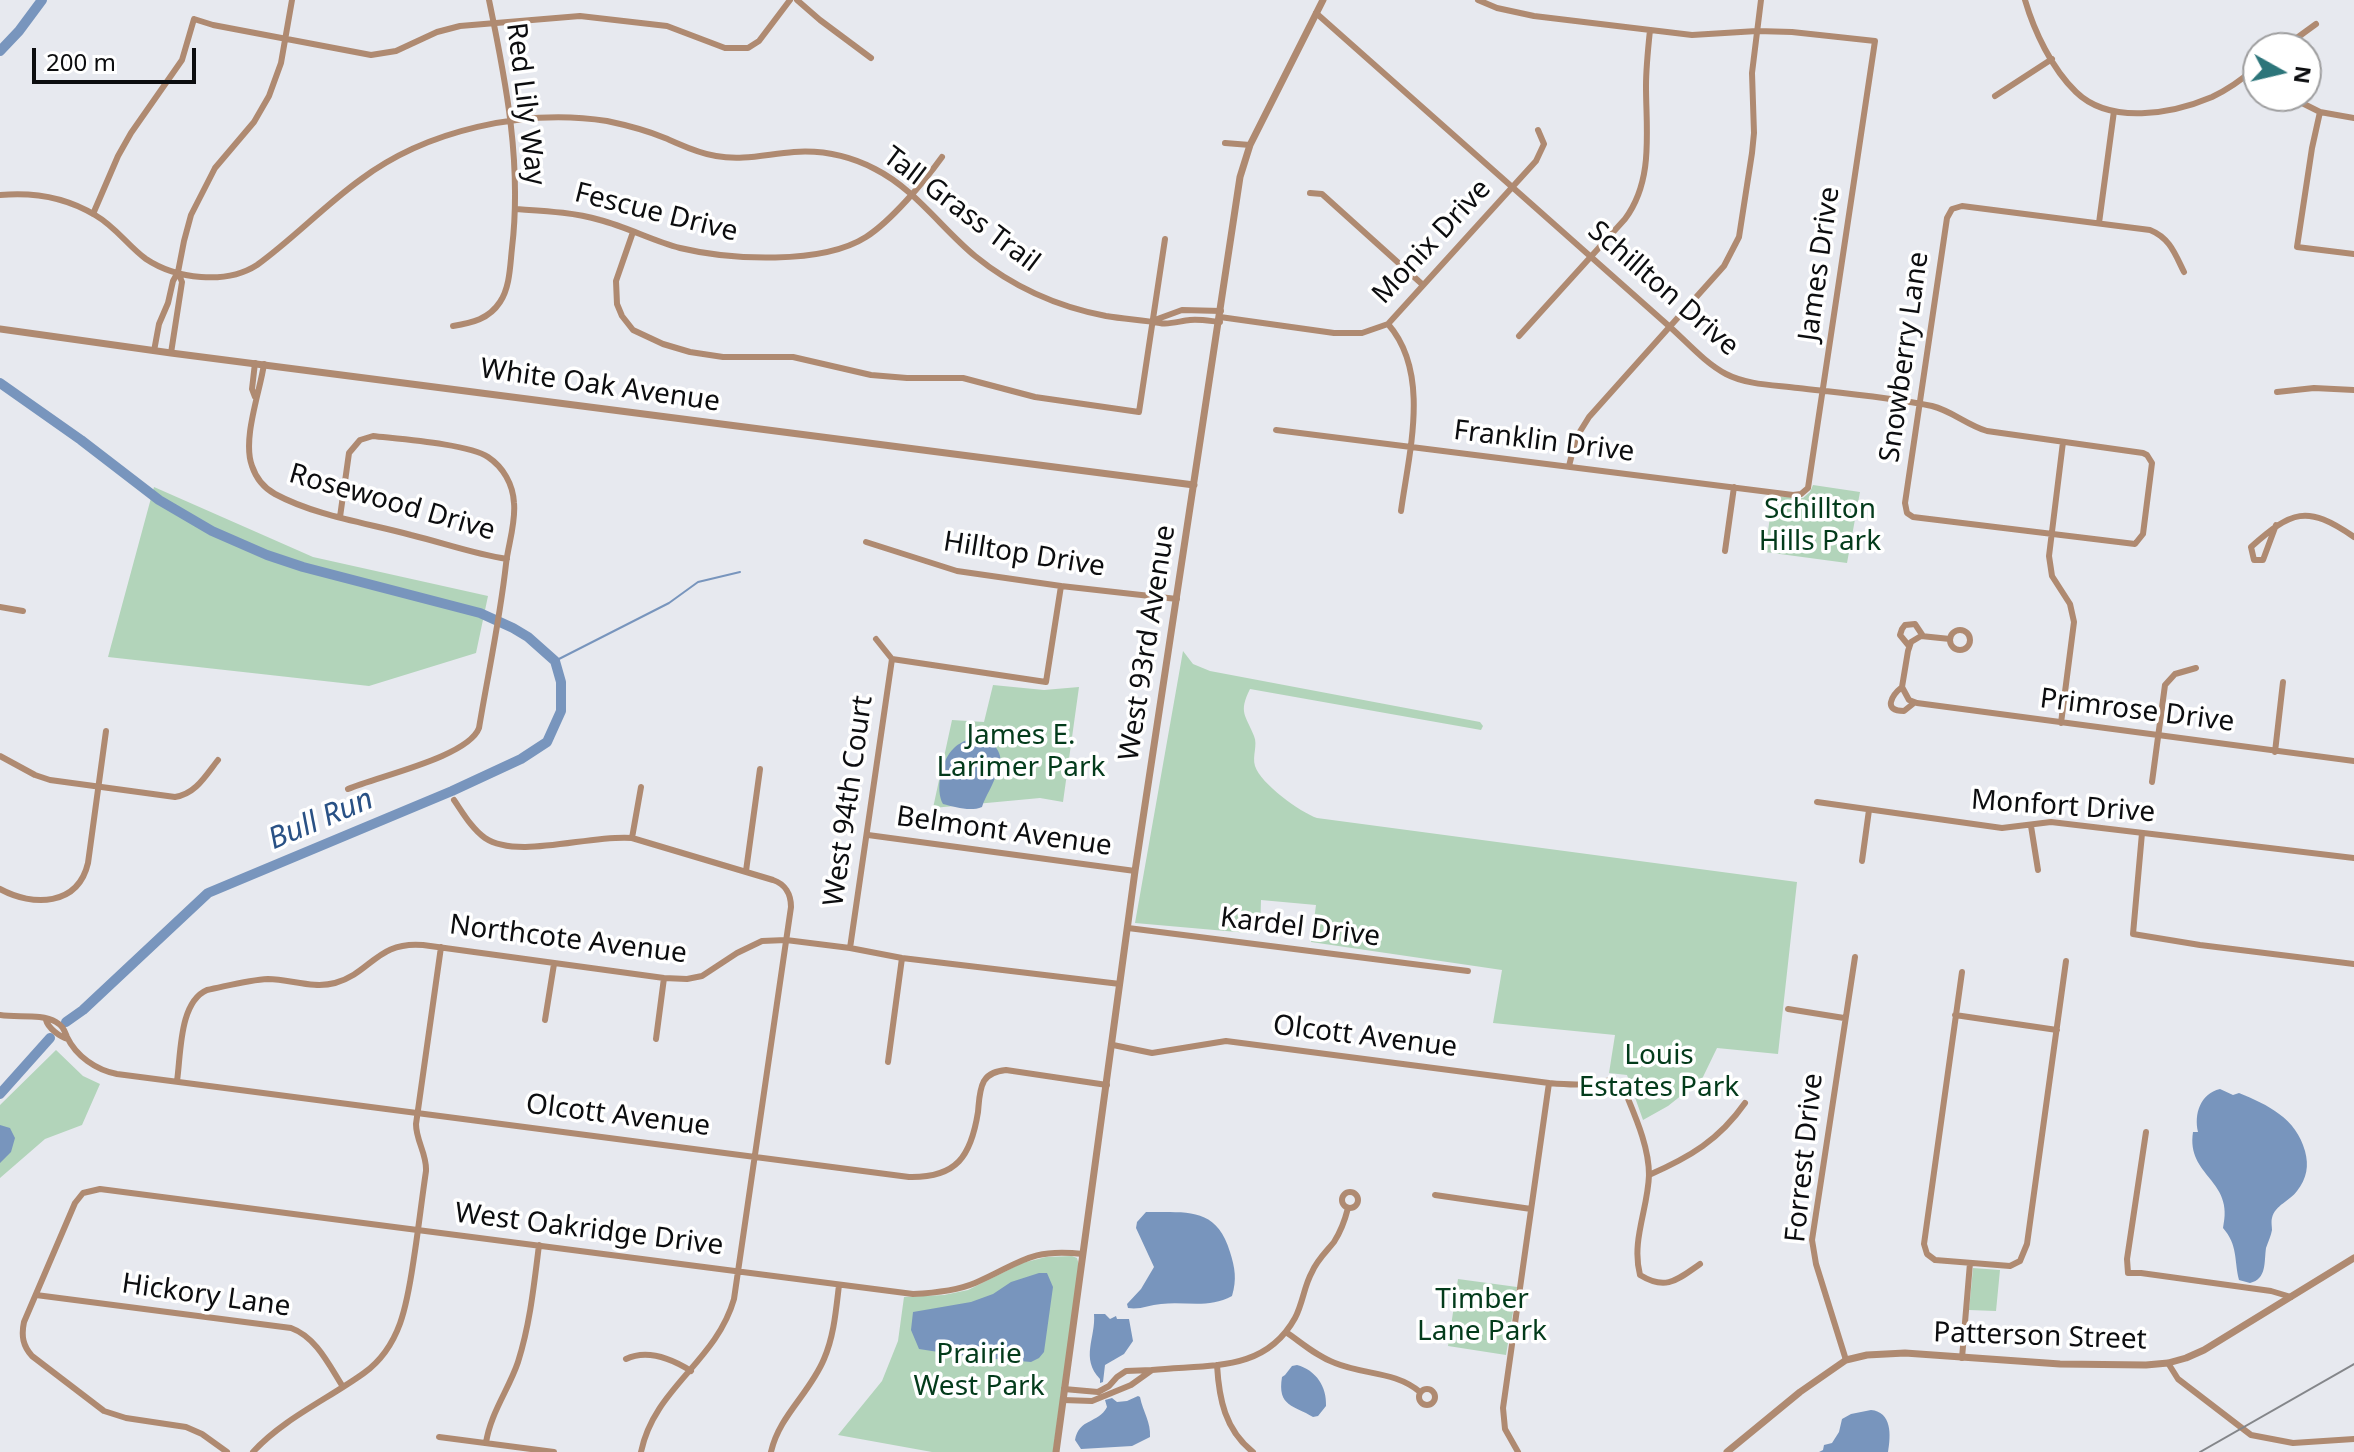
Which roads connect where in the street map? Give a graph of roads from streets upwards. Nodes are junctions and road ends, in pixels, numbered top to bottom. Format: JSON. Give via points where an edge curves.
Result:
{"nodes":[{"id":1,"x":292,"y":0,"type":"edge"},
{"id":2,"x":489,"y":0,"type":"edge"},
{"id":3,"x":790,"y":0,"type":"edge"},
{"id":4,"x":797,"y":0,"type":"edge"},
{"id":5,"x":1323,"y":0,"type":"edge"},
{"id":6,"x":1478,"y":0,"type":"edge"},
{"id":7,"x":1761,"y":0,"type":"edge"},
{"id":8,"x":2025,"y":0,"type":"edge"},
{"id":9,"x":1498,"y":4,"type":"edge"},
{"id":10,"x":1316,"y":13,"type":"junction"},
{"id":11,"x":493,"y":23,"type":"junction"},
{"id":12,"x":2316,"y":24,"type":"dead end"},
{"id":13,"x":1650,"y":30,"type":"junction"},
{"id":14,"x":1757,"y":31,"type":"junction"},
{"id":15,"x":2305,"y":32,"type":"edge"},
{"id":16,"x":286,"y":39,"type":"junction"},
{"id":17,"x":871,"y":58,"type":"dead end"},
{"id":18,"x":2052,"y":59,"type":"junction"},
{"id":19,"x":2242,"y":77,"type":"edge"},
{"id":20,"x":1995,"y":96,"type":"dead end"},
{"id":21,"x":2114,"y":111,"type":"junction"},
{"id":22,"x":2320,"y":112,"type":"joint"},
{"id":23,"x":2354,"y":118,"type":"edge"},
{"id":24,"x":510,"y":122,"type":"junction"},
{"id":25,"x":1538,"y":130,"type":"dead end"},
{"id":26,"x":1225,"y":143,"type":"dead end"},
{"id":27,"x":1250,"y":145,"type":"junction"},
{"id":28,"x":942,"y":157,"type":"dead end"},
{"id":29,"x":1513,"y":186,"type":"junction"},
{"id":30,"x":1310,"y":193,"type":"dead end"},
{"id":31,"x":0,"y":195,"type":"edge"},
{"id":32,"x":911,"y":195,"type":"junction"},
{"id":33,"x":515,"y":209,"type":"junction"},
{"id":34,"x":93,"y":214,"type":"junction"},
{"id":35,"x":2099,"y":223,"type":"junction"},
{"id":36,"x":633,"y":232,"type":"junction"},
{"id":37,"x":1165,"y":239,"type":"dead end"},
{"id":38,"x":2354,"y":254,"type":"edge"},
{"id":39,"x":1592,"y":256,"type":"junction"},
{"id":40,"x":178,"y":272,"type":"junction"},
{"id":41,"x":2184,"y":272,"type":"dead end"},
{"id":42,"x":1423,"y":285,"type":"junction"},
{"id":43,"x":1220,"y":317,"type":"junction"},
{"id":44,"x":1152,"y":321,"type":"junction"},
{"id":45,"x":1388,"y":324,"type":"junction"},
{"id":46,"x":453,"y":326,"type":"dead end"},
{"id":47,"x":1670,"y":327,"type":"junction"},
{"id":48,"x":0,"y":329,"type":"edge"},
{"id":49,"x":1519,"y":336,"type":"dead end"},
{"id":50,"x":154,"y":351,"type":"junction"},
{"id":51,"x":171,"y":353,"type":"junction"},
{"id":52,"x":259,"y":363,"type":"junction"},
{"id":53,"x":2354,"y":390,"type":"edge"},
{"id":54,"x":1823,"y":391,"type":"junction"},
{"id":55,"x":2277,"y":392,"type":"dead end"},
{"id":56,"x":1920,"y":404,"type":"junction"},
{"id":57,"x":1276,"y":430,"type":"dead end"},
{"id":58,"x":2063,"y":442,"type":"junction"},
{"id":59,"x":1409,"y":448,"type":"junction"},
{"id":60,"x":1569,"y":466,"type":"junction"},
{"id":61,"x":1194,"y":485,"type":"junction"},
{"id":62,"x":1734,"y":487,"type":"junction"},
{"id":63,"x":1805,"y":492,"type":"joint"},
{"id":64,"x":1401,"y":511,"type":"dead end"},
{"id":65,"x":340,"y":517,"type":"junction"},
{"id":66,"x":2276,"y":525,"type":"junction"},
{"id":67,"x":2051,"y":535,"type":"junction"},
{"id":68,"x":2354,"y":537,"type":"edge"},
{"id":69,"x":866,"y":542,"type":"dead end"},
{"id":70,"x":1725,"y":551,"type":"dead end"},
{"id":71,"x":507,"y":559,"type":"junction"},
{"id":72,"x":1061,"y":586,"type":"junction"},
{"id":73,"x":1177,"y":599,"type":"junction"},
{"id":74,"x":0,"y":607,"type":"edge"},
{"id":75,"x":23,"y":611,"type":"dead end"},
{"id":76,"x":1923,"y":636,"type":"junction"},
{"id":77,"x":876,"y":639,"type":"dead end"},
{"id":78,"x":1950,"y":639,"type":"dead end"},
{"id":79,"x":1909,"y":646,"type":"junction"},
{"id":80,"x":892,"y":659,"type":"junction"},
{"id":81,"x":2196,"y":668,"type":"dead end"},
{"id":82,"x":2283,"y":682,"type":"dead end"},
{"id":83,"x":1902,"y":687,"type":"junction"},
{"id":84,"x":1914,"y":703,"type":"junction"},
{"id":85,"x":2061,"y":723,"type":"junction"},
{"id":86,"x":106,"y":731,"type":"dead end"},
{"id":87,"x":2158,"y":736,"type":"junction"},
{"id":88,"x":2275,"y":752,"type":"junction"},
{"id":89,"x":0,"y":756,"type":"edge"},
{"id":90,"x":218,"y":760,"type":"dead end"},
{"id":91,"x":2354,"y":761,"type":"edge"},
{"id":92,"x":760,"y":769,"type":"dead end"},
{"id":93,"x":2152,"y":782,"type":"dead end"},
{"id":94,"x":99,"y":787,"type":"junction"},
{"id":95,"x":641,"y":787,"type":"dead end"},
{"id":96,"x":348,"y":789,"type":"dead end"},
{"id":97,"x":454,"y":800,"type":"dead end"},
{"id":98,"x":1817,"y":802,"type":"dead end"},
{"id":99,"x":1869,"y":810,"type":"junction"},
{"id":100,"x":2031,"y":826,"type":"junction"},
{"id":101,"x":2142,"y":833,"type":"junction"},
{"id":102,"x":868,"y":835,"type":"junction"},
{"id":103,"x":632,"y":838,"type":"junction"},
{"id":104,"x":2354,"y":858,"type":"edge"},
{"id":105,"x":1862,"y":861,"type":"dead end"},
{"id":106,"x":2038,"y":870,"type":"dead end"},
{"id":107,"x":746,"y":871,"type":"junction"},
{"id":108,"x":1135,"y":871,"type":"junction"},
{"id":109,"x":0,"y":889,"type":"edge"},
{"id":110,"x":1128,"y":928,"type":"junction"},
{"id":111,"x":786,"y":940,"type":"junction"},
{"id":112,"x":441,"y":947,"type":"junction"},
{"id":113,"x":850,"y":948,"type":"junction"},
{"id":114,"x":1855,"y":957,"type":"dead end"},
{"id":115,"x":902,"y":958,"type":"junction"},
{"id":116,"x":2066,"y":961,"type":"dead end"},
{"id":117,"x":554,"y":964,"type":"junction"},
{"id":118,"x":2354,"y":964,"type":"edge"},
{"id":119,"x":1468,"y":971,"type":"dead end"},
{"id":120,"x":1962,"y":972,"type":"dead end"},
{"id":121,"x":664,"y":978,"type":"junction"},
{"id":122,"x":1120,"y":984,"type":"junction"},
{"id":123,"x":1788,"y":1009,"type":"dead end"},
{"id":124,"x":0,"y":1015,"type":"edge"},
{"id":125,"x":1955,"y":1015,"type":"junction"},
{"id":126,"x":1844,"y":1018,"type":"junction"},
{"id":127,"x":545,"y":1020,"type":"dead end"},
{"id":128,"x":2057,"y":1030,"type":"junction"},
{"id":129,"x":656,"y":1039,"type":"dead end"},
{"id":130,"x":1113,"y":1045,"type":"junction"},
{"id":131,"x":888,"y":1062,"type":"dead end"},
{"id":132,"x":177,"y":1081,"type":"junction"},
{"id":133,"x":1549,"y":1083,"type":"junction"},
{"id":134,"x":1107,"y":1085,"type":"junction"},
{"id":135,"x":1745,"y":1103,"type":"dead end"},
{"id":136,"x":417,"y":1113,"type":"junction"},
{"id":137,"x":2146,"y":1132,"type":"dead end"},
{"id":138,"x":755,"y":1156,"type":"junction"},
{"id":139,"x":1649,"y":1175,"type":"junction"},
{"id":140,"x":1435,"y":1195,"type":"dead end"},
{"id":141,"x":1348,"y":1208,"type":"dead end"},
{"id":142,"x":1531,"y":1209,"type":"junction"},
{"id":143,"x":418,"y":1230,"type":"junction"},
{"id":144,"x":539,"y":1245,"type":"junction"},
{"id":145,"x":1083,"y":1254,"type":"junction"},
{"id":146,"x":2354,"y":1258,"type":"edge"},
{"id":147,"x":1970,"y":1263,"type":"junction"},
{"id":148,"x":1700,"y":1264,"type":"dead end"},
{"id":149,"x":739,"y":1272,"type":"junction"},
{"id":150,"x":839,"y":1285,"type":"junction"},
{"id":151,"x":36,"y":1295,"type":"junction"},
{"id":152,"x":2291,"y":1297,"type":"junction"},
{"id":153,"x":1286,"y":1332,"type":"junction"},
{"id":154,"x":1962,"y":1358,"type":"junction"},
{"id":155,"x":626,"y":1359,"type":"dead end"},
{"id":156,"x":1846,"y":1360,"type":"junction"},
{"id":157,"x":2168,"y":1363,"type":"junction"},
{"id":158,"x":1217,"y":1365,"type":"junction"},
{"id":159,"x":1152,"y":1370,"type":"junction"},
{"id":160,"x":691,"y":1371,"type":"junction"},
{"id":161,"x":1120,"y":1375,"type":"junction"},
{"id":162,"x":343,"y":1387,"type":"junction"},
{"id":163,"x":1127,"y":1387,"type":"junction"},
{"id":164,"x":1064,"y":1389,"type":"junction"},
{"id":165,"x":1104,"y":1392,"type":"junction"},
{"id":166,"x":1420,"y":1392,"type":"dead end"},
{"id":167,"x":1063,"y":1400,"type":"junction"},
{"id":168,"x":439,"y":1437,"type":"dead end"},
{"id":169,"x":2354,"y":1439,"type":"edge"},
{"id":170,"x":486,"y":1443,"type":"junction"},
{"id":171,"x":227,"y":1452,"type":"edge"},
{"id":172,"x":253,"y":1452,"type":"edge"},
{"id":173,"x":554,"y":1452,"type":"edge"},
{"id":174,"x":641,"y":1452,"type":"edge"},
{"id":175,"x":771,"y":1452,"type":"edge"},
{"id":176,"x":1056,"y":1452,"type":"edge"},
{"id":177,"x":1253,"y":1452,"type":"edge"},
{"id":178,"x":1518,"y":1452,"type":"edge"},
{"id":179,"x":1727,"y":1452,"type":"edge"}],
"edges":[{"from":1,"to":16,"type":"street"},
{"from":2,"to":11,"type":"street","name":"Red Lily Way"},
{"from":3,"to":11,"type":"street","via":[[759,41],[737,49],[667,26],[624,20],[580,16]]},
{"from":4,"to":17,"type":"street"},
{"from":5,"to":10,"type":"street","name":"West 93rd Avenue"},
{"from":6,"to":9,"type":"street"},
{"from":7,"to":14,"type":"street"},
{"from":8,"to":18,"type":"street"},
{"from":9,"to":13,"type":"street","via":[[1534,16]]},
{"from":10,"to":27,"type":"street","name":"West 93rd Avenue"},
{"from":10,"to":29,"type":"street","name":"Schillton Drive"},
{"from":11,"to":16,"type":"street","via":[[451,28],[378,55]]},
{"from":11,"to":24,"type":"street","name":"Red Lily Way"},
{"from":12,"to":15,"type":"street"},
{"from":13,"to":14,"type":"street","via":[[1697,35]]},
{"from":13,"to":39,"type":"street","via":[[1641,185],[1629,214]]},
{"from":14,"to":47,"type":"street","via":[[1751,86],[1754,140],[1739,237],[1724,266]]},
{"from":14,"to":54,"type":"street","name":"James Drive","via":[[1875,41]]},
{"from":16,"to":34,"type":"street","via":[[194,19],[179,67],[131,133]]},
{"from":16,"to":40,"type":"street","via":[[264,105],[203,189],[186,230]]},
{"from":18,"to":20,"type":"street"},
{"from":18,"to":21,"type":"street","via":[[2078,94]]},
{"from":19,"to":21,"type":"street","via":[[2184,107]]},
{"from":21,"to":35,"type":"street"},
{"from":22,"to":23,"type":"street"},
{"from":22,"to":38,"type":"street","via":[[2297,247]]},
{"from":24,"to":32,"type":"street","name":"Tall Grass Trail","via":[[606,121],[727,158],[824,153],[872,168]]},
{"from":24,"to":33,"type":"street","name":"Red Lily Way"},
{"from":24,"to":40,"type":"street","name":"Tall Grass Trail","via":[[446,136],[385,163],[248,270],[216,277]]},
{"from":25,"to":29,"type":"street","name":"Monix Drive","via":[[1544,144]]},
{"from":26,"to":27,"type":"street"},
{"from":27,"to":43,"type":"street","name":"West 93rd Avenue","via":[[1240,177]]},
{"from":28,"to":32,"type":"street","name":"Fescue Drive"},
{"from":29,"to":39,"type":"street","name":"Schillton Drive"},
{"from":29,"to":42,"type":"street","name":"Monix Drive"},
{"from":30,"to":42,"type":"street","via":[[1322,194]]},
{"from":31,"to":34,"type":"street","name":"Tall Grass Trail","via":[[54,199]]},
{"from":32,"to":36,"type":"street","name":"Fescue Drive","via":[[866,237],[806,254],[723,255]]},
{"from":32,"to":44,"type":"street","name":"Tall Grass Trail","via":[[977,257],[1018,285],[1087,312]]},
{"from":33,"to":36,"type":"street","name":"Fescue Drive","via":[[579,215]]},
{"from":33,"to":46,"type":"street","name":"Red Lily Way","via":[[501,299],[481,319]]},
{"from":34,"to":40,"type":"street","name":"Tall Grass Trail","via":[[147,259]]},
{"from":35,"to":41,"type":"street","via":[[2159,234]]},
{"from":35,"to":56,"type":"street","name":"Snowberry Lane","via":[[1952,209]]},
{"from":36,"to":44,"type":"street","via":[[616,281],[620,313],[640,334],[701,354],[793,357],[893,377],[963,378],[1035,397],[1139,412]]},
{"from":37,"to":44,"type":"street"},
{"from":39,"to":47,"type":"street","name":"Schillton Drive"},
{"from":39,"to":49,"type":"street"},
{"from":40,"to":50,"type":"street"},
{"from":40,"to":51,"type":"street","via":[[182,282]]},
{"from":42,"to":45,"type":"street","name":"Monix Drive"},
{"from":43,"to":44,"type":"street","name":"Tall Grass Trail"},
{"from":43,"to":45,"type":"street","name":"Monix Drive","via":[[1334,333],[1362,333]]},
{"from":43,"to":61,"type":"street","name":"West 93rd Avenue"},
{"from":45,"to":59,"type":"street","via":[[1407,352],[1414,384]]},
{"from":47,"to":54,"type":"street","name":"Schillton Drive","via":[[1728,375]]},
{"from":47,"to":60,"type":"street","via":[[1589,417],[1576,438]]},
{"from":48,"to":50,"type":"street","name":"White Oak Avenue"},
{"from":50,"to":51,"type":"street","name":"White Oak Avenue"},
{"from":51,"to":52,"type":"street","name":"White Oak Avenue"},
{"from":52,"to":61,"type":"street","name":"White Oak Avenue"},
{"from":52,"to":65,"type":"street","name":"Rosewood Drive","via":[[252,389],[249,457],[259,480],[276,494]]},
{"from":53,"to":55,"type":"street"},
{"from":54,"to":56,"type":"street","name":"Schillton Drive"},
{"from":54,"to":63,"type":"street","name":"James Drive"},
{"from":56,"to":58,"type":"street","name":"Schillton Drive","via":[[1946,410],[1987,431]]},
{"from":56,"to":67,"type":"street","name":"Snowberry Lane","via":[[1907,513]]},
{"from":57,"to":59,"type":"street","name":"Franklin Drive"},
{"from":58,"to":67,"type":"street"},
{"from":58,"to":67,"type":"street","name":"Schillton Drive","via":[[2143,453],[2152,468],[2139,542]]},
{"from":59,"to":60,"type":"street","name":"Franklin Drive"},
{"from":59,"to":64,"type":"street"},
{"from":60,"to":62,"type":"street","name":"Franklin Drive"},
{"from":61,"to":73,"type":"street","name":"West 93rd Avenue"},
{"from":62,"to":63,"type":"street","name":"Franklin Drive"},
{"from":62,"to":70,"type":"street"},
{"from":65,"to":71,"type":"street","name":"Rosewood Drive"},
{"from":65,"to":71,"type":"street","via":[[349,453],[360,440],[373,436],[473,450],[495,462],[511,487],[514,509]]},
{"from":66,"to":66,"type":"street","via":[[2251,547],[2254,560],[2263,560]]},
{"from":66,"to":68,"type":"street","via":[[2304,516],[2320,518]]},
{"from":67,"to":85,"type":"street","via":[[2050,568],[2074,622]]},
{"from":69,"to":72,"type":"street","name":"Hilltop Drive","via":[[957,571]]},
{"from":71,"to":96,"type":"street","via":[[475,737],[449,753]]},
{"from":72,"to":73,"type":"street","name":"Hilltop Drive"},
{"from":72,"to":80,"type":"street","via":[[1046,682]]},
{"from":73,"to":108,"type":"street","name":"West 93rd Avenue"},
{"from":74,"to":75,"type":"street"},
{"from":76,"to":78,"type":"street","name":"Primrose Drive"},
{"from":76,"to":79,"type":"street"},
{"from":76,"to":79,"type":"street","name":"Primrose Drive","via":[[1917,626],[1905,625],[1900,635]]},
{"from":77,"to":80,"type":"street"},
{"from":79,"to":83,"type":"street","name":"Primrose Drive"},
{"from":80,"to":102,"type":"street","name":"West 94th Court"},
{"from":81,"to":87,"type":"street","via":[[2167,680]]},
{"from":82,"to":88,"type":"street"},
{"from":83,"to":84,"type":"street"},
{"from":83,"to":84,"type":"street","name":"Primrose Drive","via":[[1892,696],[1892,707],[1904,711]]},
{"from":84,"to":85,"type":"street","name":"Primrose Drive"},
{"from":85,"to":87,"type":"street","name":"Primrose Drive"},
{"from":86,"to":94,"type":"street"},
{"from":87,"to":88,"type":"street","name":"Primrose Drive"},
{"from":87,"to":93,"type":"street"},
{"from":88,"to":91,"type":"street","name":"Primrose Drive"},
{"from":89,"to":94,"type":"street","via":[[50,780]]},
{"from":90,"to":94,"type":"street","via":[[196,788],[182,796]]},
{"from":92,"to":107,"type":"street"},
{"from":94,"to":109,"type":"street","via":[[86,873],[78,886],[47,900]]},
{"from":95,"to":103,"type":"street"},
{"from":97,"to":103,"type":"street","via":[[477,831],[503,846]]},
{"from":98,"to":99,"type":"street","name":"Monfort Drive"},
{"from":99,"to":100,"type":"street","name":"Monfort Drive","via":[[2002,828]]},
{"from":99,"to":105,"type":"street"},
{"from":100,"to":101,"type":"street","name":"Monfort Drive","via":[[2051,822]]},
{"from":100,"to":106,"type":"street"},
{"from":101,"to":104,"type":"street","name":"Monfort Drive"},
{"from":101,"to":118,"type":"street","via":[[2133,934]]},
{"from":102,"to":108,"type":"street","name":"Belmont Avenue"},
{"from":102,"to":113,"type":"street","name":"West 94th Court"},
{"from":103,"to":107,"type":"street"},
{"from":107,"to":111,"type":"street","via":[[787,890],[791,902]]},
{"from":108,"to":110,"type":"street","name":"West 93rd Avenue"},
{"from":110,"to":119,"type":"street","name":"Kardel Drive"},
{"from":110,"to":122,"type":"street","name":"West 93rd Avenue"},
{"from":111,"to":113,"type":"street","name":"Northcote Avenue"},
{"from":111,"to":121,"type":"street","name":"Northcote Avenue","via":[[762,941],[702,976]]},
{"from":111,"to":138,"type":"street"},
{"from":112,"to":117,"type":"street","name":"Northcote Avenue"},
{"from":112,"to":132,"type":"street","name":"Northcote Avenue","via":[[395,947],[349,977],[328,984],[265,979],[203,991],[188,1008]]},
{"from":112,"to":136,"type":"street"},
{"from":113,"to":115,"type":"street","name":"Northcote Avenue"},
{"from":114,"to":126,"type":"street","name":"Forrest Drive"},
{"from":115,"to":122,"type":"street","name":"Northcote Avenue"},
{"from":115,"to":131,"type":"street"},
{"from":116,"to":128,"type":"street"},
{"from":117,"to":121,"type":"street","name":"Northcote Avenue"},
{"from":117,"to":127,"type":"street"},
{"from":120,"to":125,"type":"street"},
{"from":121,"to":129,"type":"street"},
{"from":122,"to":130,"type":"street","name":"West 93rd Avenue"},
{"from":123,"to":126,"type":"street"},
{"from":124,"to":132,"type":"street","name":"Olcott Avenue","via":[[53,1020],[86,1060],[104,1070]]},
{"from":125,"to":128,"type":"street"},
{"from":125,"to":147,"type":"street","via":[[1924,1238],[1932,1258]]},
{"from":126,"to":156,"type":"street","name":"Forrest Drive","via":[[1812,1240]]},
{"from":128,"to":147,"type":"street","via":[[2024,1255],[2010,1266]]},
{"from":130,"to":133,"type":"street","name":"Olcott Avenue","via":[[1152,1053],[1226,1041]]},
{"from":130,"to":134,"type":"street","name":"West 93rd Avenue"},
{"from":132,"to":136,"type":"street","name":"Olcott Avenue"},
{"from":133,"to":139,"type":"street","name":"Olcott Avenue","via":[[1613,1079],[1622,1084],[1643,1138]]},
{"from":133,"to":142,"type":"street"},
{"from":134,"to":138,"type":"street","name":"Olcott Avenue","via":[[1006,1070],[991,1074],[981,1090],[966,1153],[947,1171],[923,1177]]},
{"from":134,"to":145,"type":"street","name":"West 93rd Avenue"},
{"from":135,"to":139,"type":"street","via":[[1714,1139]]},
{"from":136,"to":138,"type":"street","name":"Olcott Avenue"},
{"from":136,"to":143,"type":"street","via":[[416,1134],[426,1161]]},
{"from":137,"to":152,"type":"street","via":[[2128,1273]]},
{"from":138,"to":149,"type":"street"},
{"from":139,"to":148,"type":"street","via":[[1635,1258],[1640,1275],[1664,1285]]},
{"from":140,"to":142,"type":"street"},
{"from":141,"to":153,"type":"street","via":[[1336,1238],[1310,1275]]},
{"from":142,"to":178,"type":"street","via":[[1503,1408],[1505,1429]]},
{"from":143,"to":144,"type":"street","name":"West Oakridge Drive"},
{"from":143,"to":151,"type":"street","name":"West Oakridge Drive","via":[[100,1189],[83,1193],[75,1203]]},
{"from":143,"to":162,"type":"street","via":[[406,1306],[395,1336],[374,1364]]},
{"from":144,"to":149,"type":"street","name":"West Oakridge Drive"},
{"from":144,"to":170,"type":"street","via":[[523,1343]]},
{"from":145,"to":150,"type":"street","name":"West Oakridge Drive","via":[[1023,1258],[973,1284],[929,1293]]},
{"from":145,"to":164,"type":"street","name":"West 93rd Avenue"},
{"from":146,"to":152,"type":"street","name":"Patterson Street"},
{"from":147,"to":154,"type":"street"},
{"from":149,"to":150,"type":"street","name":"West Oakridge Drive"},
{"from":149,"to":160,"type":"street","via":[[726,1321]]},
{"from":150,"to":175,"type":"street","via":[[823,1361],[775,1435]]},
{"from":151,"to":162,"type":"street","name":"Hickory Lane","via":[[291,1328],[312,1342]]},
{"from":151,"to":171,"type":"street","via":[[24,1322],[23,1341],[32,1356],[104,1411],[186,1427]]},
{"from":152,"to":157,"type":"street","name":"Patterson Street","via":[[2194,1355]]},
{"from":153,"to":158,"type":"street","via":[[1251,1358]]},
{"from":153,"to":166,"type":"street","via":[[1338,1365],[1388,1375]]},
{"from":154,"to":156,"type":"street","name":"Patterson Street","via":[[1886,1353]]},
{"from":154,"to":157,"type":"street","name":"Patterson Street"},
{"from":155,"to":160,"type":"street","via":[[664,1358]]},
{"from":156,"to":179,"type":"street","name":"Patterson Street"},
{"from":157,"to":169,"type":"street","via":[[2178,1379],[2251,1435],[2293,1443]]},
{"from":158,"to":159,"type":"street"},
{"from":158,"to":177,"type":"street","via":[[1224,1413]]},
{"from":159,"to":161,"type":"street"},
{"from":159,"to":163,"type":"street"},
{"from":160,"to":174,"type":"street","via":[[656,1411]]},
{"from":161,"to":163,"type":"street"},
{"from":161,"to":165,"type":"street"},
{"from":162,"to":172,"type":"street"},
{"from":163,"to":165,"type":"street"},
{"from":164,"to":165,"type":"street"},
{"from":164,"to":167,"type":"street","name":"West 93rd Avenue"},
{"from":165,"to":167,"type":"street","via":[[1086,1402]]},
{"from":167,"to":176,"type":"street","name":"West 93rd Avenue"},
{"from":168,"to":170,"type":"street"},
{"from":170,"to":173,"type":"street"}]}
